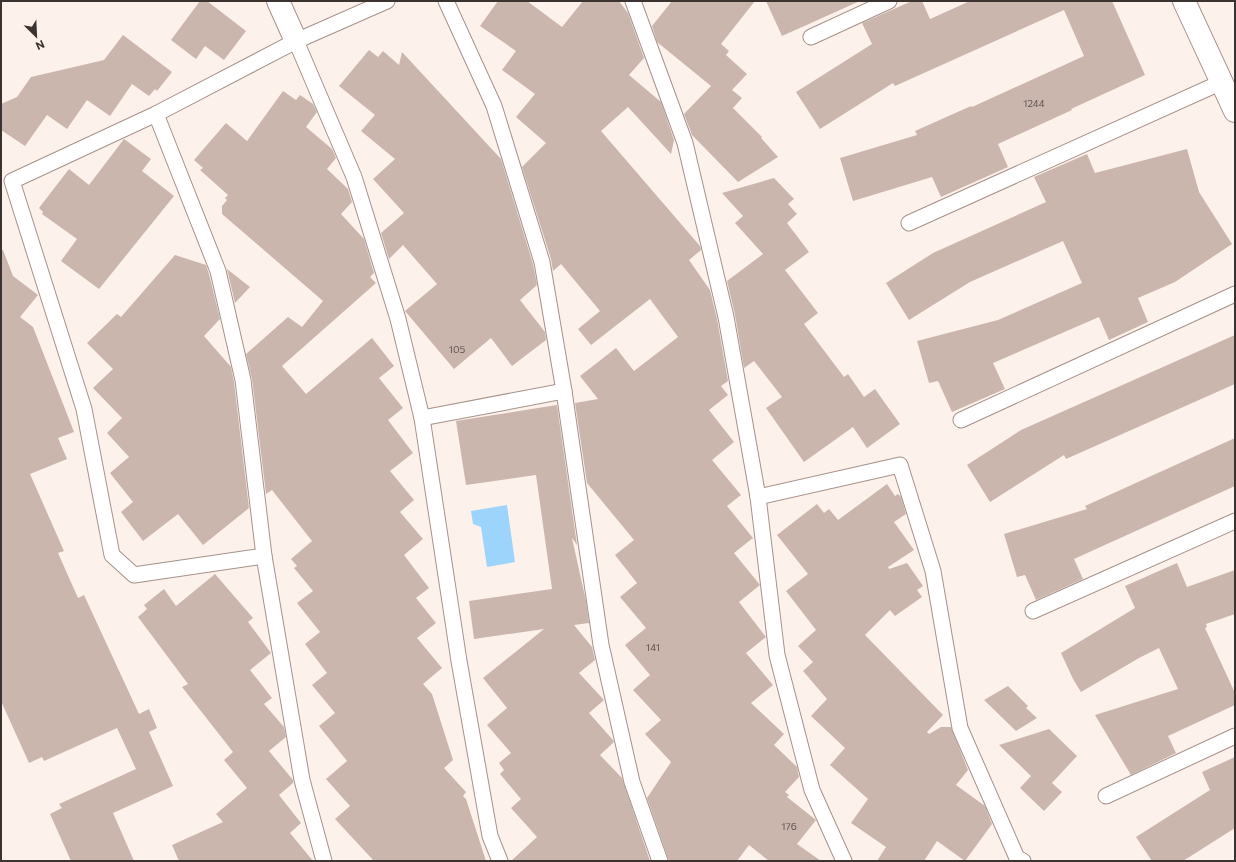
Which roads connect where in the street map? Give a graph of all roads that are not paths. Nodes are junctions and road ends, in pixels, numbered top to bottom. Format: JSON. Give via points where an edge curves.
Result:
{"nodes":[{"id":1,"x":278,"y":1,"type":"edge"},
{"id":2,"x":388,"y":1,"type":"edge"},
{"id":3,"x":446,"y":1,"type":"edge"},
{"id":4,"x":633,"y":1,"type":"edge"},
{"id":5,"x":889,"y":1,"type":"edge"},
{"id":6,"x":1184,"y":1,"type":"edge"},
{"id":7,"x":811,"y":36,"type":"dead end"},
{"id":8,"x":296,"y":41,"type":"junction"},
{"id":9,"x":1222,"y":82,"type":"junction"},
{"id":10,"x":1235,"y":111,"type":"edge"},
{"id":11,"x":156,"y":114,"type":"junction"},
{"id":12,"x":909,"y":223,"type":"dead end"},
{"id":13,"x":1235,"y":294,"type":"edge"},
{"id":14,"x":564,"y":391,"type":"junction"},
{"id":15,"x":422,"y":418,"type":"junction"},
{"id":16,"x":961,"y":420,"type":"dead end"},
{"id":17,"x":758,"y":497,"type":"junction"},
{"id":18,"x":1235,"y":521,"type":"edge"},
{"id":19,"x":264,"y":556,"type":"junction"},
{"id":20,"x":1033,"y":611,"type":"dead end"},
{"id":21,"x":1235,"y":736,"type":"edge"},
{"id":22,"x":1106,"y":796,"type":"dead end"},
{"id":23,"x":1017,"y":860,"type":"edge"},
{"id":24,"x":324,"y":861,"type":"edge"},
{"id":25,"x":500,"y":861,"type":"edge"},
{"id":26,"x":660,"y":861,"type":"edge"},
{"id":27,"x":844,"y":861,"type":"edge"}],
"edges":[{"from":1,"to":8,"type":"street"},
{"from":2,"to":8,"type":"lane"},
{"from":3,"to":14,"type":"lane","via":[[494,106],[542,262]]},
{"from":4,"to":17,"type":"lane","via":[[685,143],[726,317]]},
{"from":5,"to":7,"type":"lane"},
{"from":6,"to":9,"type":"street"},
{"from":8,"to":11,"type":"lane"},
{"from":8,"to":15,"type":"lane","via":[[354,176],[398,319]]},
{"from":9,"to":10,"type":"street"},
{"from":9,"to":12,"type":"lane"},
{"from":11,"to":19,"type":"lane","via":[[218,271],[243,380]]},
{"from":11,"to":19,"type":"lane","via":[[12,181],[84,409],[112,555],[134,575]]},
{"from":13,"to":16,"type":"lane"},
{"from":14,"to":15,"type":"lane"},
{"from":14,"to":26,"type":"lane","via":[[601,645],[632,782]]},
{"from":15,"to":25,"type":"lane","via":[[459,661],[490,836]]},
{"from":17,"to":23,"type":"lane","via":[[900,465],[933,571],[960,728]]},
{"from":17,"to":27,"type":"lane","via":[[777,656],[812,790]]},
{"from":18,"to":20,"type":"lane"},
{"from":19,"to":24,"type":"lane","via":[[302,780]]},
{"from":21,"to":22,"type":"lane"}]}
